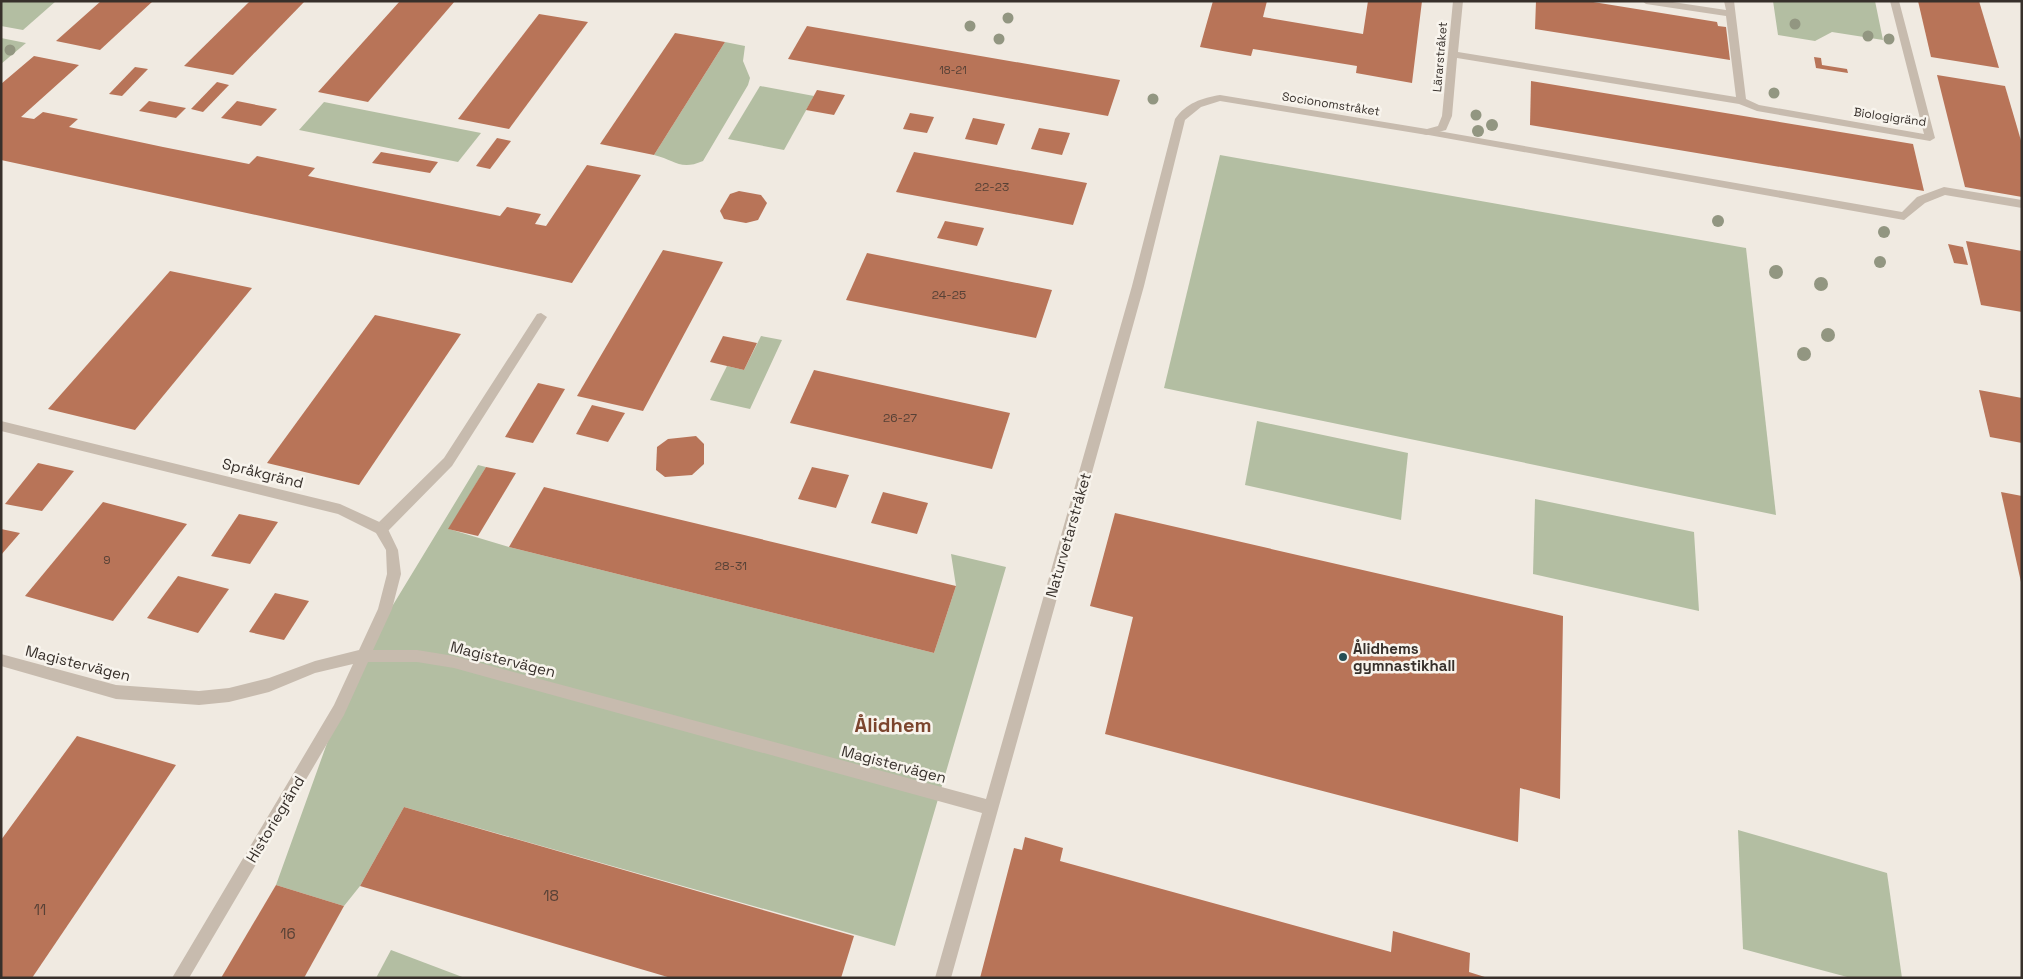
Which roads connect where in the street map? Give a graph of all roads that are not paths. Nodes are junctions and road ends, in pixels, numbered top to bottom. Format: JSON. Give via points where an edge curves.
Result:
{"nodes":[{"id":1,"x":1458,"y":1,"type":"edge"},
{"id":2,"x":1646,"y":1,"type":"edge"},
{"id":3,"x":1729,"y":1,"type":"edge"},
{"id":4,"x":1894,"y":1,"type":"edge"},
{"id":5,"x":1730,"y":14,"type":"junction"},
{"id":6,"x":1453,"y":54,"type":"junction"},
{"id":7,"x":1203,"y":100,"type":"joint"},
{"id":8,"x":1741,"y":101,"type":"junction"},
{"id":9,"x":1427,"y":132,"type":"junction"},
{"id":10,"x":2022,"y":204,"type":"edge"},
{"id":11,"x":540,"y":317,"type":"dead end"},
{"id":12,"x":1,"y":426,"type":"edge"},
{"id":13,"x":381,"y":529,"type":"junction"},
{"id":14,"x":362,"y":656,"type":"junction"},
{"id":15,"x":1,"y":660,"type":"edge"},
{"id":16,"x":991,"y":808,"type":"junction"},
{"id":17,"x":180,"y":978,"type":"edge"},
{"id":18,"x":943,"y":978,"type":"edge"}],
"edges":[{"from":1,"to":6,"type":"street","name":"Lärarstråket"},
{"from":2,"to":5,"type":"street"},
{"from":3,"to":5,"type":"street"},
{"from":4,"to":8,"type":"street","name":"Biologigränd","via":[[1930,138],[1757,108]]},
{"from":5,"to":8,"type":"street"},
{"from":6,"to":8,"type":"street","name":"Biologigränd"},
{"from":6,"to":9,"type":"street","name":"Lärarstråket","via":[[1448,116],[1442,128]]},
{"from":7,"to":9,"type":"street","name":"Socionomstråket","via":[[1220,98]]},
{"from":7,"to":16,"type":"street","name":"Naturvetarstråket","via":[[1180,119],[1138,286]]},
{"from":9,"to":10,"type":"street","name":"Socionomstråket","via":[[1904,216],[1921,200],[1944,191]]},
{"from":11,"to":13,"type":"street","via":[[448,462]]},
{"from":12,"to":13,"type":"street","name":"Språkgränd","via":[[340,509]]},
{"from":13,"to":14,"type":"street","via":[[392,550],[394,574],[385,609]]},
{"from":14,"to":15,"type":"street","name":"Magistervägen","via":[[315,667],[269,685],[229,695],[199,698],[116,692]]},
{"from":14,"to":16,"type":"street","name":"Magistervägen","via":[[416,656],[454,662]]},
{"from":14,"to":17,"type":"street","name":"Historiegränd","via":[[340,710]]},
{"from":16,"to":18,"type":"street","name":"Naturvetarstråket"}]}
